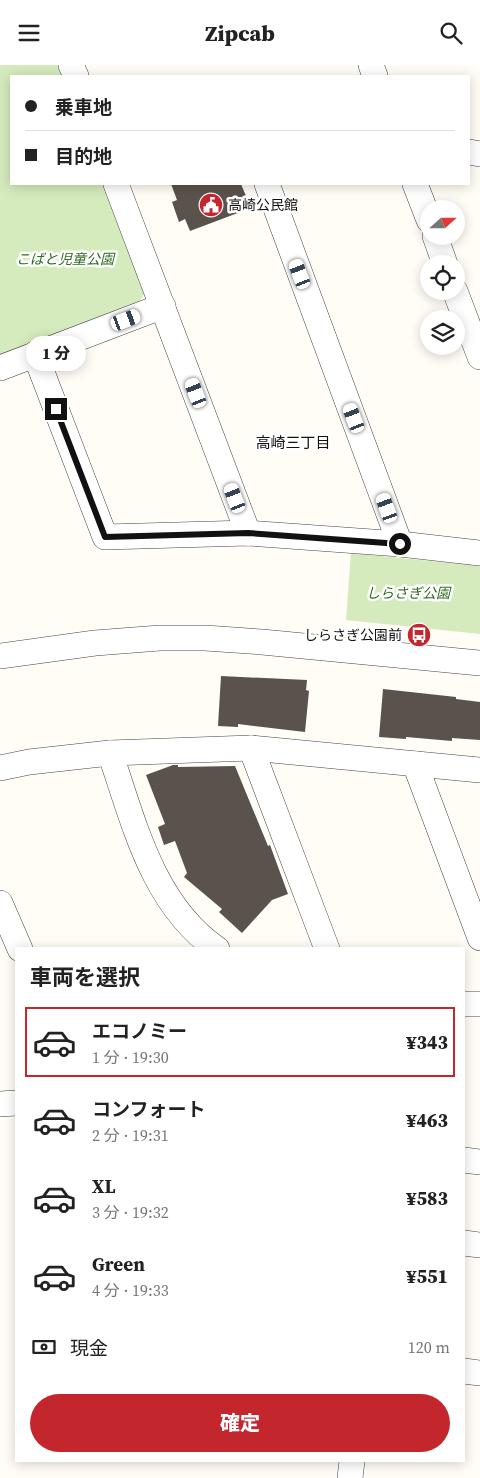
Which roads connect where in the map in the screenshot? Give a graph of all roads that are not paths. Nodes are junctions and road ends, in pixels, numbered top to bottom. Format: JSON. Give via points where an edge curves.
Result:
{"nodes":[{"id":1,"x":116,"y":185,"type":"edge"},
{"id":2,"x":267,"y":185,"type":"edge"},
{"id":3,"x":415,"y":185,"type":"edge"},
{"id":4,"x":421,"y":200,"type":"edge"},
{"id":5,"x":459,"y":300,"type":"edge"},
{"id":6,"x":163,"y":306,"type":"junction"},
{"id":7,"x":35,"y":354,"type":"junction"},
{"id":8,"x":480,"y":357,"type":"edge"},
{"id":9,"x":0,"y":368,"type":"edge"},
{"id":10,"x":248,"y":533,"type":"junction"},
{"id":11,"x":400,"y":544,"type":"junction"},
{"id":12,"x":480,"y":553,"type":"edge"},
{"id":13,"x":0,"y":656,"type":"edge"},
{"id":14,"x":480,"y":663,"type":"edge"},
{"id":15,"x":251,"y":748,"type":"junction"},
{"id":16,"x":110,"y":753,"type":"junction"},
{"id":17,"x":415,"y":764,"type":"junction"},
{"id":18,"x":0,"y":768,"type":"edge"},
{"id":19,"x":480,"y":770,"type":"edge"},
{"id":20,"x":0,"y":903,"type":"edge"},
{"id":21,"x":480,"y":938,"type":"edge"},
{"id":22,"x":19,"y":947,"type":"edge"},
{"id":23,"x":215,"y":947,"type":"edge"},
{"id":24,"x":325,"y":947,"type":"edge"},
{"id":25,"x":465,"y":1004,"type":"edge"},
{"id":26,"x":480,"y":1004,"type":"edge"},
{"id":27,"x":15,"y":1103,"type":"edge"},
{"id":28,"x":0,"y":1105,"type":"edge"},
{"id":29,"x":465,"y":1160,"type":"edge"},
{"id":30,"x":480,"y":1162,"type":"edge"},
{"id":31,"x":465,"y":1243,"type":"edge"},
{"id":32,"x":480,"y":1245,"type":"edge"},
{"id":33,"x":465,"y":1371,"type":"edge"},
{"id":34,"x":480,"y":1373,"type":"edge"},
{"id":35,"x":352,"y":1462,"type":"edge"},
{"id":36,"x":350,"y":1478,"type":"edge"}],
"edges":[{"from":1,"to":6,"type":"street"},
{"from":2,"to":11,"type":"street"},
{"from":3,"to":4,"type":"street"},
{"from":5,"to":8,"type":"street"},
{"from":6,"to":7,"type":"street"},
{"from":6,"to":10,"type":"street"},
{"from":7,"to":9,"type":"street"},
{"from":7,"to":10,"type":"street","via":[[105,537]]},
{"from":10,"to":11,"type":"street"},
{"from":11,"to":12,"type":"street"},
{"from":13,"to":14,"type":"street","via":[[95,643],[205,638]]},
{"from":15,"to":16,"type":"street"},
{"from":15,"to":17,"type":"street"},
{"from":15,"to":24,"type":"street"},
{"from":16,"to":18,"type":"street"},
{"from":16,"to":23,"type":"street","via":[[146,857],[161,887],[184,919]]},
{"from":17,"to":19,"type":"street"},
{"from":17,"to":21,"type":"street"},
{"from":20,"to":22,"type":"street"},
{"from":25,"to":26,"type":"street"},
{"from":27,"to":28,"type":"street"},
{"from":29,"to":30,"type":"street"},
{"from":31,"to":32,"type":"street"},
{"from":33,"to":34,"type":"street"},
{"from":35,"to":36,"type":"street"}]}
